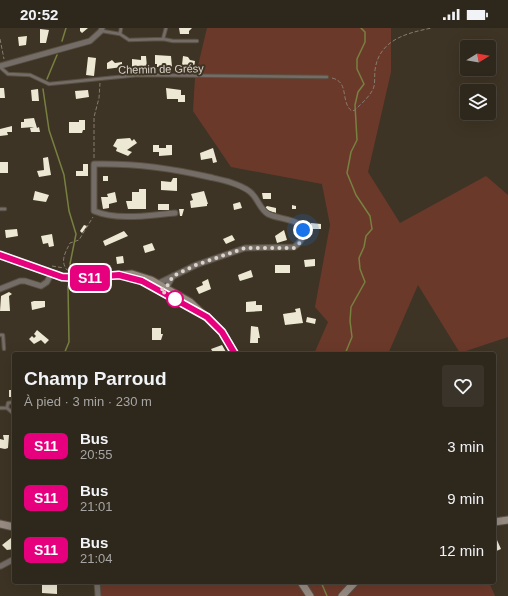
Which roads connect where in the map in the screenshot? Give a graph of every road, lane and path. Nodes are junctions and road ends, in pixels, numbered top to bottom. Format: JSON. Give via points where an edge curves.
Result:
{"nodes":[{"id":1,"x":121,"y":28,"type":"edge"},
{"id":2,"x":166,"y":28,"type":"edge"},
{"id":3,"x":432,"y":28,"type":"edge"},
{"id":4,"x":102,"y":30,"type":"edge"},
{"id":5,"x":120,"y":34,"type":"junction"},
{"id":6,"x":0,"y":39,"type":"edge"},
{"id":7,"x":164,"y":39,"type":"junction"},
{"id":8,"x":196,"y":41,"type":"dead end"},
{"id":9,"x":2,"y":66,"type":"edge"},
{"id":10,"x":327,"y":77,"type":"joint"},
{"id":11,"x":100,"y":79,"type":"junction"},
{"id":12,"x":94,"y":164,"type":"junction"},
{"id":13,"x":0,"y":209,"type":"edge"},
{"id":14,"x":5,"y":209,"type":"dead end"},
{"id":15,"x":94,"y":211,"type":"junction"},
{"id":16,"x":175,"y":213,"type":"dead end"},
{"id":17,"x":0,"y":255,"type":"edge"},
{"id":18,"x":94,"y":270,"type":"dead end"},
{"id":19,"x":50,"y":274,"type":"junction"},
{"id":20,"x":162,"y":287,"type":"junction"},
{"id":21,"x":0,"y":289,"type":"edge"},
{"id":22,"x":0,"y":335,"type":"edge"},
{"id":23,"x":4,"y":350,"type":"dead end"},
{"id":24,"x":235,"y":352,"type":"edge"},
{"id":25,"x":12,"y":402,"type":"edge"},
{"id":26,"x":0,"y":408,"type":"edge"},
{"id":27,"x":7,"y":408,"type":"junction"},
{"id":28,"x":12,"y":412,"type":"edge"},
{"id":29,"x":508,"y":520,"type":"edge"},
{"id":30,"x":496,"y":522,"type":"edge"},
{"id":31,"x":0,"y":524,"type":"edge"},
{"id":32,"x":12,"y":527,"type":"edge"},
{"id":33,"x":12,"y":560,"type":"edge"},
{"id":34,"x":0,"y":566,"type":"edge"},
{"id":35,"x":97,"y":584,"type":"edge"},
{"id":36,"x":302,"y":584,"type":"edge"},
{"id":37,"x":353,"y":584,"type":"edge"},
{"id":38,"x":98,"y":596,"type":"edge"},
{"id":39,"x":310,"y":596,"type":"edge"},
{"id":40,"x":342,"y":596,"type":"edge"}],
"edges":[{"from":1,"to":5,"type":"lane"},
{"from":2,"to":7,"type":"lane"},
{"from":3,"to":10,"type":"path","via":[[394,39],[380,54],[372,91],[355,110],[352,111],[347,106],[343,86],[337,79]]},
{"from":4,"to":5,"type":"lane"},
{"from":4,"to":9,"type":"street","via":[[90,41]]},
{"from":5,"to":7,"type":"lane","via":[[128,40]]},
{"from":6,"to":9,"type":"path"},
{"from":7,"to":8,"type":"lane"},
{"from":9,"to":11,"type":"lane","name":"Chemin de Grésy","via":[[8,74],[30,75],[49,84]]},
{"from":10,"to":11,"type":"lane","name":"Chemin de Grésy","via":[[138,75]]},
{"from":11,"to":12,"type":"path","via":[[94,117]]},
{"from":12,"to":15,"type":"street"},
{"from":12,"to":20,"type":"street","via":[[178,170],[230,182],[250,191],[266,213],[297,223],[303,230],[300,244],[294,248],[245,248],[196,265],[173,276]]},
{"from":13,"to":14,"type":"lane"},
{"from":15,"to":16,"type":"street","via":[[105,215],[130,216]]},
{"from":15,"to":18,"type":"path","via":[[93,220],[79,240],[70,243],[63,257],[63,264],[67,270]]},
{"from":17,"to":19,"type":"main road"},
{"from":19,"to":20,"type":"main road","via":[[80,278],[119,275]]},
{"from":19,"to":21,"type":"street","via":[[47,282],[41,286],[20,281]]},
{"from":20,"to":24,"type":"main road","via":[[190,302],[207,317],[222,332]]},
{"from":22,"to":23,"type":"lane","via":[[3,335]]},
{"from":25,"to":27,"type":"lane","via":[[8,403]]},
{"from":26,"to":27,"type":"lane"},
{"from":27,"to":28,"type":"lane"},
{"from":29,"to":30,"type":"main road"},
{"from":31,"to":32,"type":"main road"},
{"from":33,"to":34,"type":"street"},
{"from":35,"to":38,"type":"street"},
{"from":36,"to":39,"type":"main road"},
{"from":37,"to":40,"type":"main road"}]}
